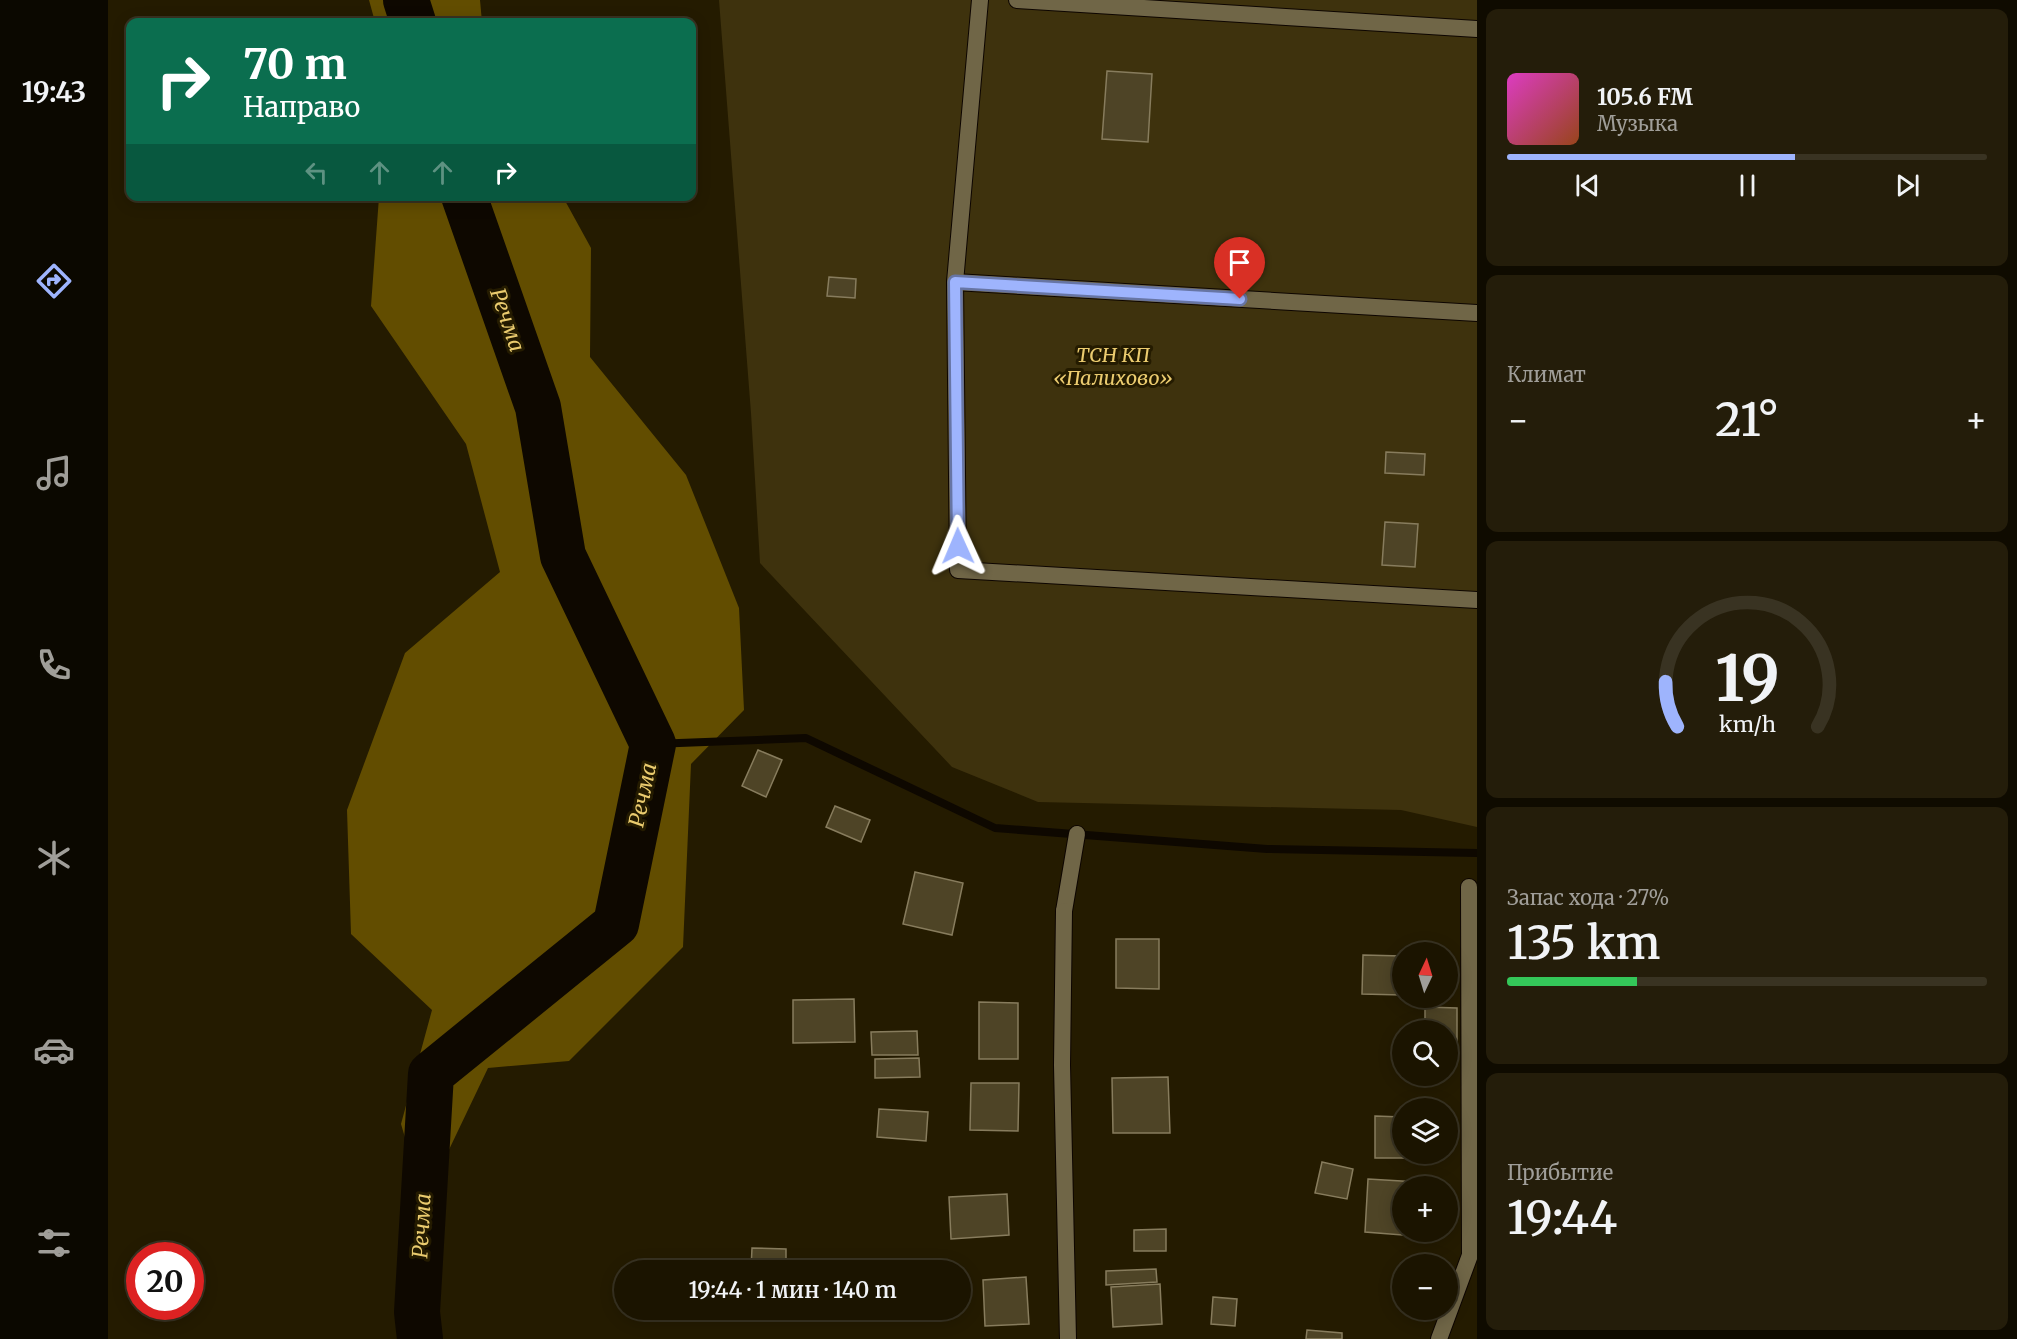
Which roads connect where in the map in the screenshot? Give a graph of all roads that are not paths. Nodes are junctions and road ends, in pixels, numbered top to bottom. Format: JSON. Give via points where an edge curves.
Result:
{"nodes":[{"id":1,"x":980,"y":0,"type":"edge"},
{"id":2,"x":1017,"y":0,"type":"edge"},
{"id":3,"x":1477,"y":29,"type":"edge"},
{"id":4,"x":955,"y":282,"type":"junction"},
{"id":5,"x":1477,"y":313,"type":"edge"},
{"id":6,"x":1477,"y":600,"type":"edge"},
{"id":7,"x":1077,"y":834,"type":"dead end"},
{"id":8,"x":1469,"y":887,"type":"dead end"},
{"id":9,"x":1068,"y":1339,"type":"edge"},
{"id":10,"x":1439,"y":1339,"type":"edge"}],
"edges":[{"from":1,"to":4,"type":"street"},
{"from":2,"to":3,"type":"street"},
{"from":4,"to":5,"type":"street"},
{"from":4,"to":6,"type":"street","via":[[958,570]]},
{"from":7,"to":9,"type":"street","via":[[1064,911],[1062,1065]]},
{"from":8,"to":10,"type":"street","via":[[1470,1255]]}]}
